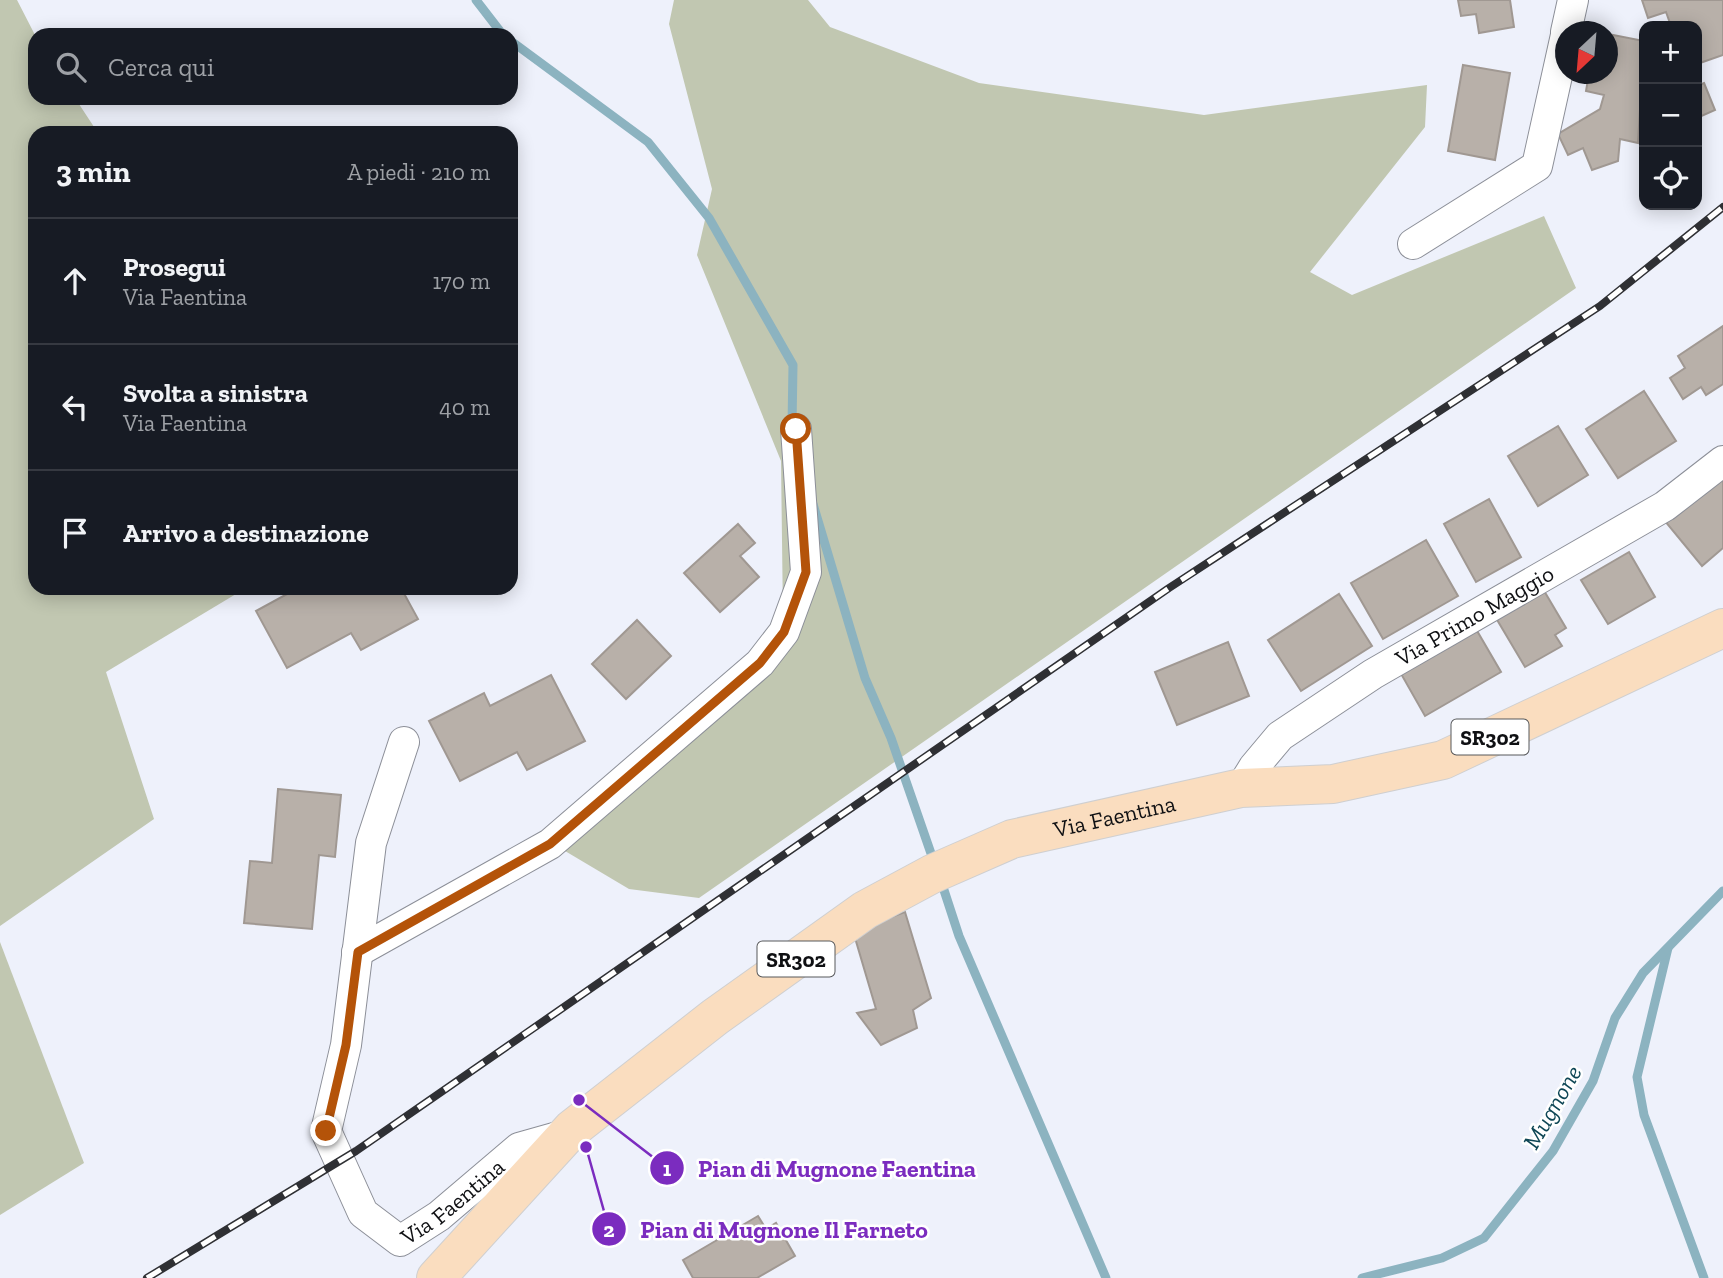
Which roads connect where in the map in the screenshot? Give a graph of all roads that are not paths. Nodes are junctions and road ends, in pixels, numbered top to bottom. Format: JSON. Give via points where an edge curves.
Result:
{"nodes":[{"id":1,"x":1573,"y":0,"type":"edge"},
{"id":2,"x":1569,"y":21,"type":"edge"},
{"id":3,"x":1555,"y":83,"type":"edge"},
{"id":4,"x":1413,"y":244,"type":"dead end"},
{"id":5,"x":796,"y":429,"type":"dead end"},
{"id":6,"x":1723,"y":461,"type":"edge"},
{"id":7,"x":1723,"y":628,"type":"edge"},
{"id":8,"x":404,"y":742,"type":"dead end"},
{"id":9,"x":1241,"y":788,"type":"junction"},
{"id":10,"x":358,"y":952,"type":"junction"},
{"id":11,"x":565,"y":1135,"type":"junction"},
{"id":12,"x":436,"y":1278,"type":"edge"}],
"edges":[{"from":1,"to":2,"type":"street"},
{"from":3,"to":4,"type":"street","via":[[1537,166]]},
{"from":5,"to":10,"type":"street","via":[[806,572],[784,632],[760,663],[550,844]]},
{"from":6,"to":9,"type":"street","name":"Via Primo Maggio","via":[[1665,506],[1374,674],[1280,736]]},
{"from":7,"to":9,"type":"main road","name":"Via Faentina","number":"SR302","via":[[1443,760],[1333,784]]},
{"from":8,"to":10,"type":"street","name":"Via Faentina","via":[[371,844]]},
{"from":9,"to":11,"type":"main road","name":"Via Faentina","number":"SR302","via":[[1012,839],[932,874],[865,910],[715,1017]]},
{"from":10,"to":11,"type":"street","name":"Via Faentina","via":[[346,1045],[326,1131],[363,1213],[400,1241],[439,1216],[519,1148]]},
{"from":11,"to":12,"type":"main road","name":"Via Faentina","number":"SR302"}]}
